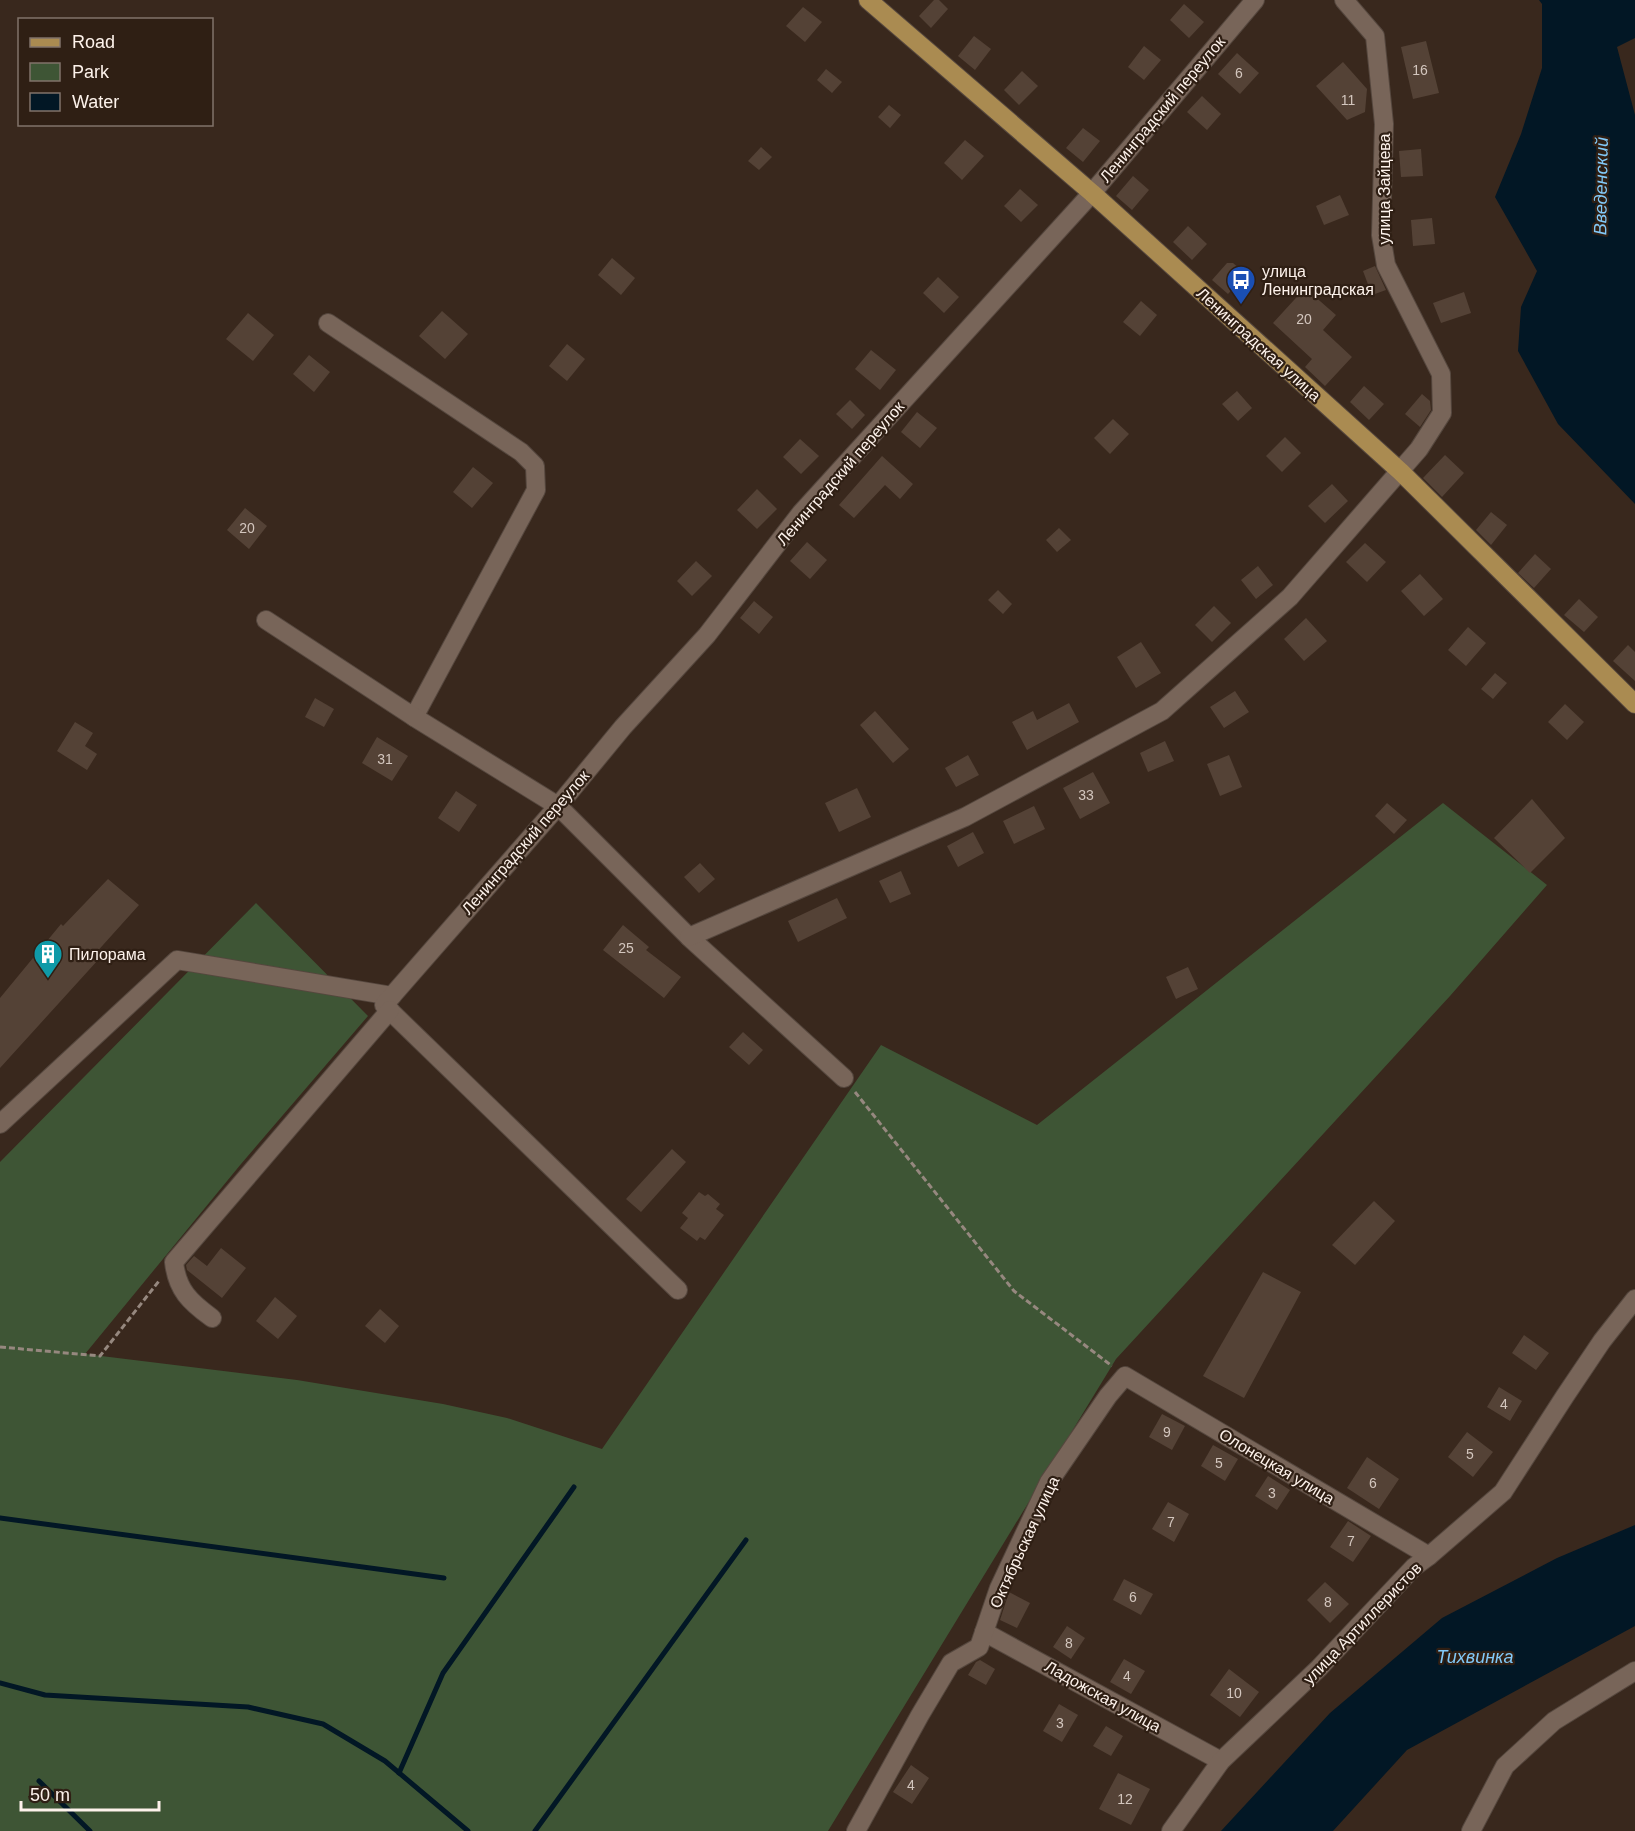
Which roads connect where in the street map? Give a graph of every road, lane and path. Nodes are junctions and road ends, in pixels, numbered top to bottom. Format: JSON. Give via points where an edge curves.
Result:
{"nodes":[{"id":1,"x":868,"y":0,"type":"edge"},
{"id":2,"x":1255,"y":0,"type":"edge"},
{"id":3,"x":1344,"y":0,"type":"edge"},
{"id":4,"x":1092,"y":193,"type":"junction"},
{"id":5,"x":328,"y":323,"type":"dead end"},
{"id":6,"x":1401,"y":472,"type":"junction"},
{"id":7,"x":266,"y":620,"type":"dead end"},
{"id":8,"x":1635,"y":704,"type":"edge"},
{"id":9,"x":414,"y":717,"type":"junction"},
{"id":10,"x":558,"y":806,"type":"junction"},
{"id":11,"x":689,"y":938,"type":"junction"},
{"id":12,"x":389,"y":1004,"type":"junction"},
{"id":13,"x":844,"y":1078,"type":"joint"},
{"id":14,"x":0,"y":1124,"type":"edge"},
{"id":15,"x":174,"y":1262,"type":"junction"},
{"id":16,"x":678,"y":1290,"type":"dead end"},
{"id":17,"x":1635,"y":1299,"type":"edge"},
{"id":18,"x":212,"y":1318,"type":"dead end"},
{"id":19,"x":0,"y":1347,"type":"edge"},
{"id":20,"x":1125,"y":1376,"type":"junction"},
{"id":21,"x":1429,"y":1556,"type":"junction"},
{"id":22,"x":984,"y":1632,"type":"junction"},
{"id":23,"x":1635,"y":1671,"type":"edge"},
{"id":24,"x":1221,"y":1761,"type":"junction"},
{"id":25,"x":856,"y":1831,"type":"edge"},
{"id":26,"x":1171,"y":1831,"type":"edge"},
{"id":27,"x":1471,"y":1831,"type":"edge"}],
"edges":[{"from":1,"to":4,"type":"main road","name":"Ленинградская улица"},
{"from":2,"to":4,"type":"street","name":"Ленинградский переулок"},
{"from":3,"to":6,"type":"street","name":"улица Зайцева","via":[[1375,36],[1384,124],[1382,235],[1386,265],[1441,374],[1442,413]]},
{"from":4,"to":6,"type":"main road","name":"Ленинградская улица"},
{"from":4,"to":10,"type":"street","name":"Ленинградский переулок","via":[[801,513],[707,635]]},
{"from":5,"to":9,"type":"street","via":[[521,452],[535,466],[536,490]]},
{"from":6,"to":8,"type":"main road","name":"Ленинградская улица"},
{"from":6,"to":11,"type":"street","name":"улица Зайцева","via":[[1290,597],[1162,711],[965,817]]},
{"from":7,"to":9,"type":"street"},
{"from":9,"to":10,"type":"street"},
{"from":10,"to":11,"type":"street"},
{"from":10,"to":12,"type":"street","name":"Ленинградский переулок"},
{"from":11,"to":13,"type":"street"},
{"from":12,"to":14,"type":"street","via":[[177,960]]},
{"from":12,"to":15,"type":"street","name":"Ленинградский переулок"},
{"from":12,"to":16,"type":"street"},
{"from":13,"to":20,"type":"path","via":[[1014,1291]]},
{"from":15,"to":18,"type":"street","via":[[184,1293]]},
{"from":15,"to":19,"type":"path","via":[[100,1356]]},
{"from":17,"to":21,"type":"street","name":"улица Артиллеристов","via":[[1564,1396],[1503,1492]]},
{"from":20,"to":21,"type":"street","name":"Олонецкая улица"},
{"from":20,"to":22,"type":"street","name":"Октябрьская улица","via":[[1049,1482],[999,1588]]},
{"from":21,"to":24,"type":"street","name":"улица Артиллеристов"},
{"from":22,"to":24,"type":"street","name":"Ладожская улица"},
{"from":22,"to":25,"type":"street","name":"Октябрьская улица","via":[[979,1647],[951,1663]]},
{"from":23,"to":27,"type":"street","via":[[1554,1720],[1505,1766]]},
{"from":24,"to":26,"type":"street","name":"улица Артиллеристов"}]}
